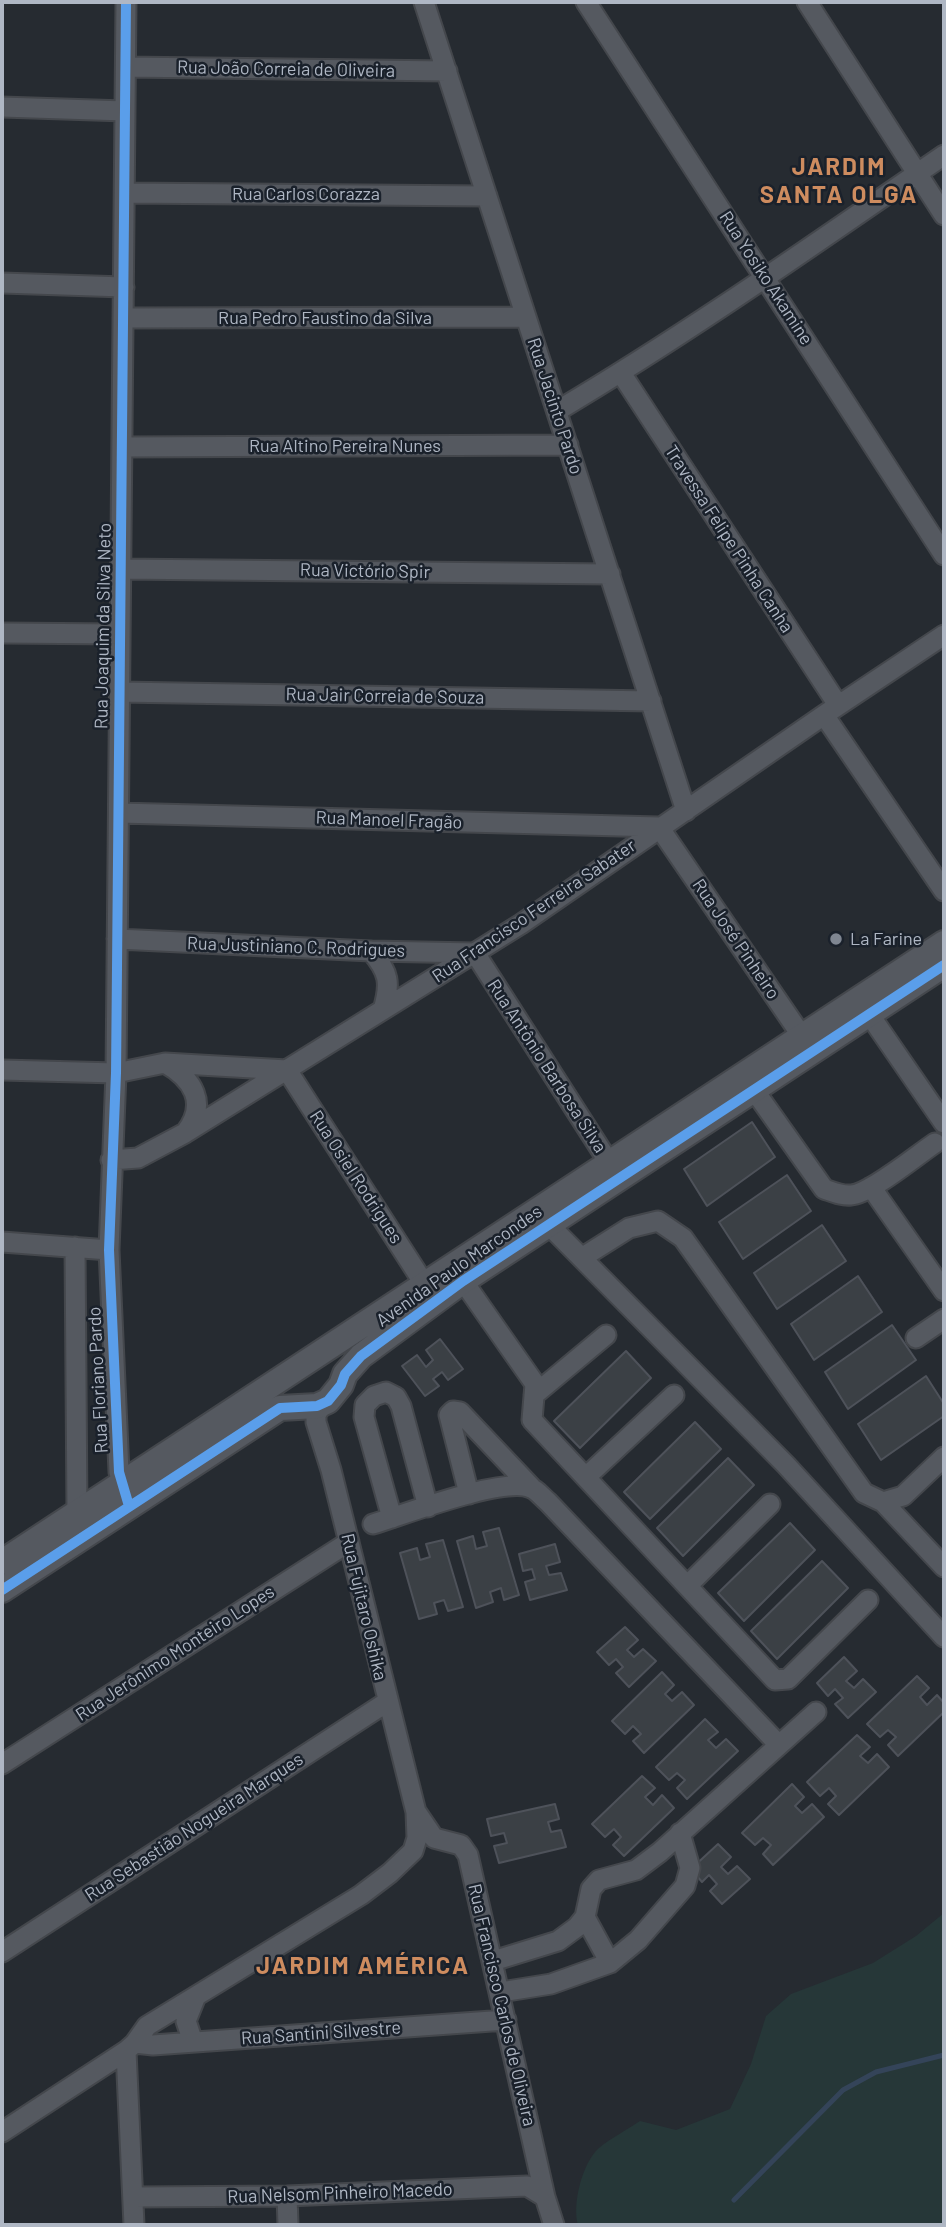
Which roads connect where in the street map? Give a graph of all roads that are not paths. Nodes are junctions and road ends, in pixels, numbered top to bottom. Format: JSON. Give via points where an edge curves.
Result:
{"nodes":[{"id":1,"x":126,"y":2,"type":"edge"},
{"id":2,"x":424,"y":2,"type":"edge"},
{"id":3,"x":586,"y":2,"type":"edge"},
{"id":4,"x":807,"y":2,"type":"edge"},
{"id":5,"x":126,"y":67,"type":"junction"},
{"id":6,"x":447,"y":71,"type":"junction"},
{"id":7,"x":2,"y":107,"type":"edge"},
{"id":8,"x":125,"y":111,"type":"junction"},
{"id":9,"x":944,"y":155,"type":"edge"},
{"id":10,"x":917,"y":174,"type":"junction"},
{"id":11,"x":125,"y":193,"type":"junction"},
{"id":12,"x":487,"y":196,"type":"junction"},
{"id":13,"x":944,"y":215,"type":"edge"},
{"id":14,"x":767,"y":279,"type":"junction"},
{"id":15,"x":2,"y":284,"type":"edge"},
{"id":16,"x":124,"y":288,"type":"junction"},
{"id":17,"x":526,"y":317,"type":"junction"},
{"id":18,"x":123,"y":318,"type":"junction"},
{"id":19,"x":621,"y":373,"type":"junction"},
{"id":20,"x":557,"y":411,"type":"junction"},
{"id":21,"x":568,"y":445,"type":"junction"},
{"id":22,"x":122,"y":447,"type":"junction"},
{"id":23,"x":944,"y":555,"type":"edge"},
{"id":24,"x":121,"y":569,"type":"junction"},
{"id":25,"x":610,"y":574,"type":"junction"},
{"id":26,"x":2,"y":633,"type":"edge"},
{"id":27,"x":120,"y":634,"type":"junction"},
{"id":28,"x":944,"y":635,"type":"edge"},
{"id":29,"x":120,"y":692,"type":"junction"},
{"id":30,"x":651,"y":701,"type":"junction"},
{"id":31,"x":831,"y":710,"type":"junction"},
{"id":32,"x":686,"y":811,"type":"junction"},
{"id":33,"x":118,"y":813,"type":"junction"},
{"id":34,"x":659,"y":827,"type":"junction"},
{"id":35,"x":944,"y":891,"type":"edge"},
{"id":36,"x":117,"y":939,"type":"junction"},
{"id":37,"x":944,"y":943,"type":"edge"},
{"id":38,"x":371,"y":951,"type":"junction"},
{"id":39,"x":475,"y":953,"type":"junction"},
{"id":40,"x":944,"y":965,"type":"edge"},
{"id":41,"x":383,"y":1010,"type":"junction"},
{"id":42,"x":870,"y":1014,"type":"junction"},
{"id":43,"x":807,"y":1044,"type":"junction"},
{"id":44,"x":165,"y":1063,"type":"junction"},
{"id":45,"x":2,"y":1070,"type":"edge"},
{"id":46,"x":286,"y":1070,"type":"junction"},
{"id":47,"x":116,"y":1073,"type":"junction"},
{"id":48,"x":754,"y":1090,"type":"junction"},
{"id":49,"x":944,"y":1123,"type":"edge"},
{"id":50,"x":185,"y":1133,"type":"junction"},
{"id":51,"x":935,"y":1143,"type":"dead end"},
{"id":52,"x":111,"y":1160,"type":"junction"},
{"id":53,"x":615,"y":1171,"type":"junction"},
{"id":54,"x":871,"y":1187,"type":"junction"},
{"id":55,"x":548,"y":1224,"type":"junction"},
{"id":56,"x":2,"y":1242,"type":"edge"},
{"id":57,"x":75,"y":1247,"type":"junction"},
{"id":58,"x":109,"y":1250,"type":"junction"},
{"id":59,"x":583,"y":1258,"type":"junction"},
{"id":60,"x":463,"y":1281,"type":"junction"},
{"id":61,"x":425,"y":1285,"type":"junction"},
{"id":62,"x":944,"y":1291,"type":"edge"},
{"id":63,"x":944,"y":1319,"type":"edge"},
{"id":64,"x":606,"y":1335,"type":"dead end"},
{"id":65,"x":916,"y":1338,"type":"dead end"},
{"id":66,"x":308,"y":1361,"type":"junction"},
{"id":67,"x":345,"y":1374,"type":"junction"},
{"id":68,"x":534,"y":1395,"type":"junction"},
{"id":69,"x":674,"y":1395,"type":"dead end"},
{"id":70,"x":314,"y":1406,"type":"junction"},
{"id":71,"x":944,"y":1457,"type":"edge"},
{"id":72,"x":586,"y":1477,"type":"junction"},
{"id":73,"x":531,"y":1487,"type":"junction"},
{"id":74,"x":470,"y":1494,"type":"junction"},
{"id":75,"x":126,"y":1495,"type":"junction"},
{"id":76,"x":883,"y":1502,"type":"junction"},
{"id":77,"x":770,"y":1503,"type":"dead end"},
{"id":78,"x":428,"y":1507,"type":"junction"},
{"id":79,"x":82,"y":1524,"type":"junction"},
{"id":80,"x":349,"y":1542,"type":"junction"},
{"id":81,"x":2,"y":1562,"type":"edge"},
{"id":82,"x":944,"y":1567,"type":"edge"},
{"id":83,"x":688,"y":1585,"type":"junction"},
{"id":84,"x":2,"y":1590,"type":"edge"},
{"id":85,"x":869,"y":1600,"type":"dead end"},
{"id":86,"x":944,"y":1637,"type":"edge"},
{"id":87,"x":387,"y":1702,"type":"junction"},
{"id":88,"x":816,"y":1712,"type":"dead end"},
{"id":89,"x":779,"y":1745,"type":"junction"},
{"id":90,"x":2,"y":1764,"type":"edge"},
{"id":91,"x":416,"y":1812,"type":"junction"},
{"id":92,"x":680,"y":1833,"type":"junction"},
{"id":93,"x":585,"y":1917,"type":"junction"},
{"id":94,"x":2,"y":1952,"type":"edge"},
{"id":95,"x":493,"y":1961,"type":"junction"},
{"id":96,"x":610,"y":1963,"type":"junction"},
{"id":97,"x":500,"y":1992,"type":"junction"},
{"id":98,"x":197,"y":1995,"type":"junction"},
{"id":99,"x":506,"y":2020,"type":"junction"},
{"id":100,"x":193,"y":2042,"type":"junction"},
{"id":101,"x":130,"y":2047,"type":"junction"},
{"id":102,"x":2,"y":2132,"type":"edge"},
{"id":103,"x":288,"y":2196,"type":"junction"},
{"id":104,"x":133,"y":2197,"type":"junction"},
{"id":105,"x":545,"y":2197,"type":"junction"},
{"id":106,"x":134,"y":2225,"type":"edge"},
{"id":107,"x":288,"y":2225,"type":"edge"},
{"id":108,"x":554,"y":2225,"type":"edge"}],
"edges":[{"from":1,"to":5,"type":"street","name":"Rua Joaquim da Silva Neto"},
{"from":2,"to":6,"type":"street","name":"Rua Jacinto Pardo"},
{"from":3,"to":14,"type":"street","name":"Rua Yosiko Akamine"},
{"from":4,"to":10,"type":"street"},
{"from":5,"to":6,"type":"street","name":"Rua João Correia de Oliveira"},
{"from":5,"to":8,"type":"street","name":"Rua Joaquim da Silva Neto"},
{"from":6,"to":12,"type":"street","name":"Rua Jacinto Pardo"},
{"from":7,"to":8,"type":"street"},
{"from":8,"to":11,"type":"street","name":"Rua Joaquim da Silva Neto"},
{"from":9,"to":10,"type":"street"},
{"from":10,"to":13,"type":"street"},
{"from":10,"to":14,"type":"street"},
{"from":11,"to":12,"type":"street","name":"Rua Carlos Corazza"},
{"from":11,"to":16,"type":"street","name":"Rua Joaquim da Silva Neto"},
{"from":12,"to":17,"type":"street","name":"Rua Jacinto Pardo"},
{"from":14,"to":19,"type":"street"},
{"from":14,"to":23,"type":"street","name":"Rua Yosiko Akamine"},
{"from":15,"to":16,"type":"street"},
{"from":16,"to":18,"type":"street","name":"Rua Joaquim da Silva Neto"},
{"from":17,"to":18,"type":"street","name":"Rua Pedro Faustino da Silva"},
{"from":17,"to":20,"type":"street","name":"Rua Jacinto Pardo"},
{"from":18,"to":22,"type":"street","name":"Rua Joaquim da Silva Neto"},
{"from":19,"to":20,"type":"street"},
{"from":19,"to":31,"type":"street","name":"Travessa Felipe Pinha Canha"},
{"from":20,"to":21,"type":"street","name":"Rua Jacinto Pardo"},
{"from":21,"to":22,"type":"street","name":"Rua Altino Pereira Nunes"},
{"from":21,"to":25,"type":"street","name":"Rua Jacinto Pardo"},
{"from":22,"to":24,"type":"street","name":"Rua Joaquim da Silva Neto"},
{"from":24,"to":25,"type":"street","name":"Rua Victório Spir"},
{"from":24,"to":27,"type":"street","name":"Rua Joaquim da Silva Neto"},
{"from":25,"to":30,"type":"street","name":"Rua Jacinto Pardo"},
{"from":26,"to":27,"type":"street"},
{"from":27,"to":29,"type":"street","name":"Rua Joaquim da Silva Neto"},
{"from":28,"to":31,"type":"street","name":"Rua Francisco Ferreira Sabater"},
{"from":29,"to":30,"type":"street","name":"Rua Jair Correia de Souza"},
{"from":29,"to":33,"type":"street","name":"Rua Joaquim da Silva Neto"},
{"from":30,"to":32,"type":"street","name":"Rua Jacinto Pardo"},
{"from":31,"to":32,"type":"street","name":"Rua Francisco Ferreira Sabater"},
{"from":31,"to":35,"type":"street"},
{"from":32,"to":34,"type":"street","name":"Rua Francisco Ferreira Sabater"},
{"from":33,"to":34,"type":"street","name":"Rua Manoel Fragão"},
{"from":33,"to":36,"type":"street","name":"Rua Joaquim da Silva Neto"},
{"from":34,"to":39,"type":"street","name":"Rua Francisco Ferreira Sabater"},
{"from":34,"to":43,"type":"street","name":"Rua José Pinheiro"},
{"from":36,"to":38,"type":"street","name":"Rua Justiniano C. Rodrigues"},
{"from":36,"to":47,"type":"street","name":"Rua Joaquim da Silva Neto"},
{"from":37,"to":43,"type":"street","name":"Avenida Paulo Marcondes"},
{"from":38,"to":39,"type":"street","name":"Rua Justiniano C. Rodrigues"},
{"from":38,"to":41,"type":"street","via":[[387,978],[389,991]]},
{"from":39,"to":41,"type":"street","name":"Rua Francisco Ferreira Sabater"},
{"from":39,"to":53,"type":"street","name":"Rua Antônio Barbosa Silva"},
{"from":40,"to":42,"type":"street","name":"Avenida Paulo Marcondes"},
{"from":41,"to":46,"type":"street","name":"Rua Francisco Ferreira Sabater"},
{"from":42,"to":43,"type":"street","name":"Avenida Paulo Marcondes"},
{"from":42,"to":49,"type":"street"},
{"from":43,"to":48,"type":"street","name":"Avenida Paulo Marcondes"},
{"from":43,"to":53,"type":"street","name":"Avenida Paulo Marcondes"},
{"from":44,"to":46,"type":"street"},
{"from":44,"to":47,"type":"street"},
{"from":44,"to":50,"type":"street","via":[[182,1073],[196,1100],[196,1114]]},
{"from":45,"to":47,"type":"street"},
{"from":46,"to":50,"type":"street","name":"Rua Francisco Ferreira Sabater"},
{"from":46,"to":61,"type":"street","name":"Rua Osiel Rodrigues"},
{"from":47,"to":52,"type":"street","name":"Rua Joaquim da Silva Neto"},
{"from":48,"to":53,"type":"street","name":"Avenida Paulo Marcondes"},
{"from":48,"to":54,"type":"street","via":[[824,1189],[854,1195]]},
{"from":50,"to":52,"type":"street","name":"Rua Francisco Ferreira Sabater","via":[[138,1158]]},
{"from":51,"to":54,"type":"street"},
{"from":52,"to":58,"type":"street","name":"Rua Joaquim da Silva Neto"},
{"from":53,"to":55,"type":"street","name":"Avenida Paulo Marcondes"},
{"from":53,"to":61,"type":"street","name":"Avenida Paulo Marcondes"},
{"from":54,"to":62,"type":"street"},
{"from":55,"to":59,"type":"street"},
{"from":55,"to":60,"type":"street","name":"Avenida Paulo Marcondes"},
{"from":56,"to":57,"type":"street"},
{"from":57,"to":58,"type":"street"},
{"from":57,"to":79,"type":"street","name":"Rua Floriano Pardo"},
{"from":58,"to":75,"type":"street","name":"Rua Floriano Pardo","via":[[120,1472]]},
{"from":59,"to":76,"type":"street","via":[[629,1228],[658,1221],[682,1238],[864,1493]]},
{"from":59,"to":86,"type":"street","via":[[786,1465]]},
{"from":60,"to":67,"type":"street","name":"Avenida Paulo Marcondes","via":[[361,1356]]},
{"from":60,"to":68,"type":"street","via":[[534,1384]]},
{"from":61,"to":66,"type":"street","name":"Avenida Paulo Marcondes"},
{"from":63,"to":65,"type":"street"},
{"from":64,"to":68,"type":"street"},
{"from":66,"to":67,"type":"street","via":[[331,1354]]},
{"from":66,"to":70,"type":"street","via":[[291,1377],[288,1389],[295,1401]]},
{"from":66,"to":75,"type":"street","name":"Avenida Paulo Marcondes"},
{"from":67,"to":70,"type":"street","name":"Avenida Paulo Marcondes","via":[[341,1385]]},
{"from":68,"to":72,"type":"street","via":[[532,1420]]},
{"from":69,"to":72,"type":"street"},
{"from":70,"to":75,"type":"street","name":"Avenida Paulo Marcondes","via":[[280,1408]]},
{"from":70,"to":80,"type":"street","name":"Rua Fujitaro Oshika"},
{"from":71,"to":76,"type":"street","via":[[903,1496]]},
{"from":72,"to":83,"type":"street"},
{"from":73,"to":74,"type":"street","via":[[505,1486]]},
{"from":73,"to":74,"type":"street","via":[[460,1412],[453,1411],[449,1415]]},
{"from":73,"to":89,"type":"street"},
{"from":74,"to":78,"type":"street"},
{"from":75,"to":79,"type":"street","name":"Avenida Paulo Marcondes"},
{"from":76,"to":82,"type":"street"},
{"from":77,"to":83,"type":"street"},
{"from":78,"to":78,"type":"street","via":[[382,1521],[365,1417],[365,1405],[374,1396],[386,1392],[401,1406]]},
{"from":79,"to":81,"type":"street","name":"Avenida Paulo Marcondes"},
{"from":79,"to":84,"type":"street","name":"Avenida Paulo Marcondes"},
{"from":80,"to":87,"type":"street","name":"Rua Fujitaro Oshika"},
{"from":80,"to":90,"type":"street","name":"Rua Jerônimo Monteiro Lopes"},
{"from":83,"to":85,"type":"street","via":[[775,1680],[788,1679]]},
{"from":87,"to":91,"type":"street","name":"Rua Fujitaro Oshika"},
{"from":87,"to":94,"type":"street","name":"Rua Sebastião Nogueira Marques"},
{"from":88,"to":89,"type":"street"},
{"from":89,"to":92,"type":"street"},
{"from":91,"to":95,"type":"street","name":"Rua Francisco Carlos de Oliveira","via":[[434,1838],[465,1850]]},
{"from":91,"to":98,"type":"street","via":[[415,1846],[399,1865],[361,1895]]},
{"from":92,"to":93,"type":"street","via":[[636,1870],[599,1880],[591,1889]]},
{"from":92,"to":96,"type":"street","via":[[690,1868],[685,1886],[638,1940]]},
{"from":93,"to":95,"type":"street","via":[[558,1941]]},
{"from":93,"to":96,"type":"street"},
{"from":95,"to":97,"type":"street","name":"Rua Francisco Carlos de Oliveira"},
{"from":96,"to":97,"type":"street","via":[[551,1984]]},
{"from":97,"to":99,"type":"street","name":"Rua Francisco Carlos de Oliveira"},
{"from":98,"to":100,"type":"street","via":[[186,2021]]},
{"from":98,"to":101,"type":"street","via":[[147,2026]]},
{"from":99,"to":100,"type":"street","name":"Rua Santini Silvestre"},
{"from":99,"to":105,"type":"street","name":"Rua Francisco Carlos de Oliveira"},
{"from":100,"to":101,"type":"street","name":"Rua Santini Silvestre"},
{"from":101,"to":102,"type":"street"},
{"from":101,"to":104,"type":"street"},
{"from":103,"to":104,"type":"street","name":"Rua Nelsom Pinheiro Macedo"},
{"from":103,"to":105,"type":"street","name":"Rua Nelsom Pinheiro Macedo","via":[[527,2186]]},
{"from":103,"to":107,"type":"street"},
{"from":104,"to":106,"type":"street"},
{"from":105,"to":108,"type":"street","name":"Rua Francisco Carlos de Oliveira"}]}
